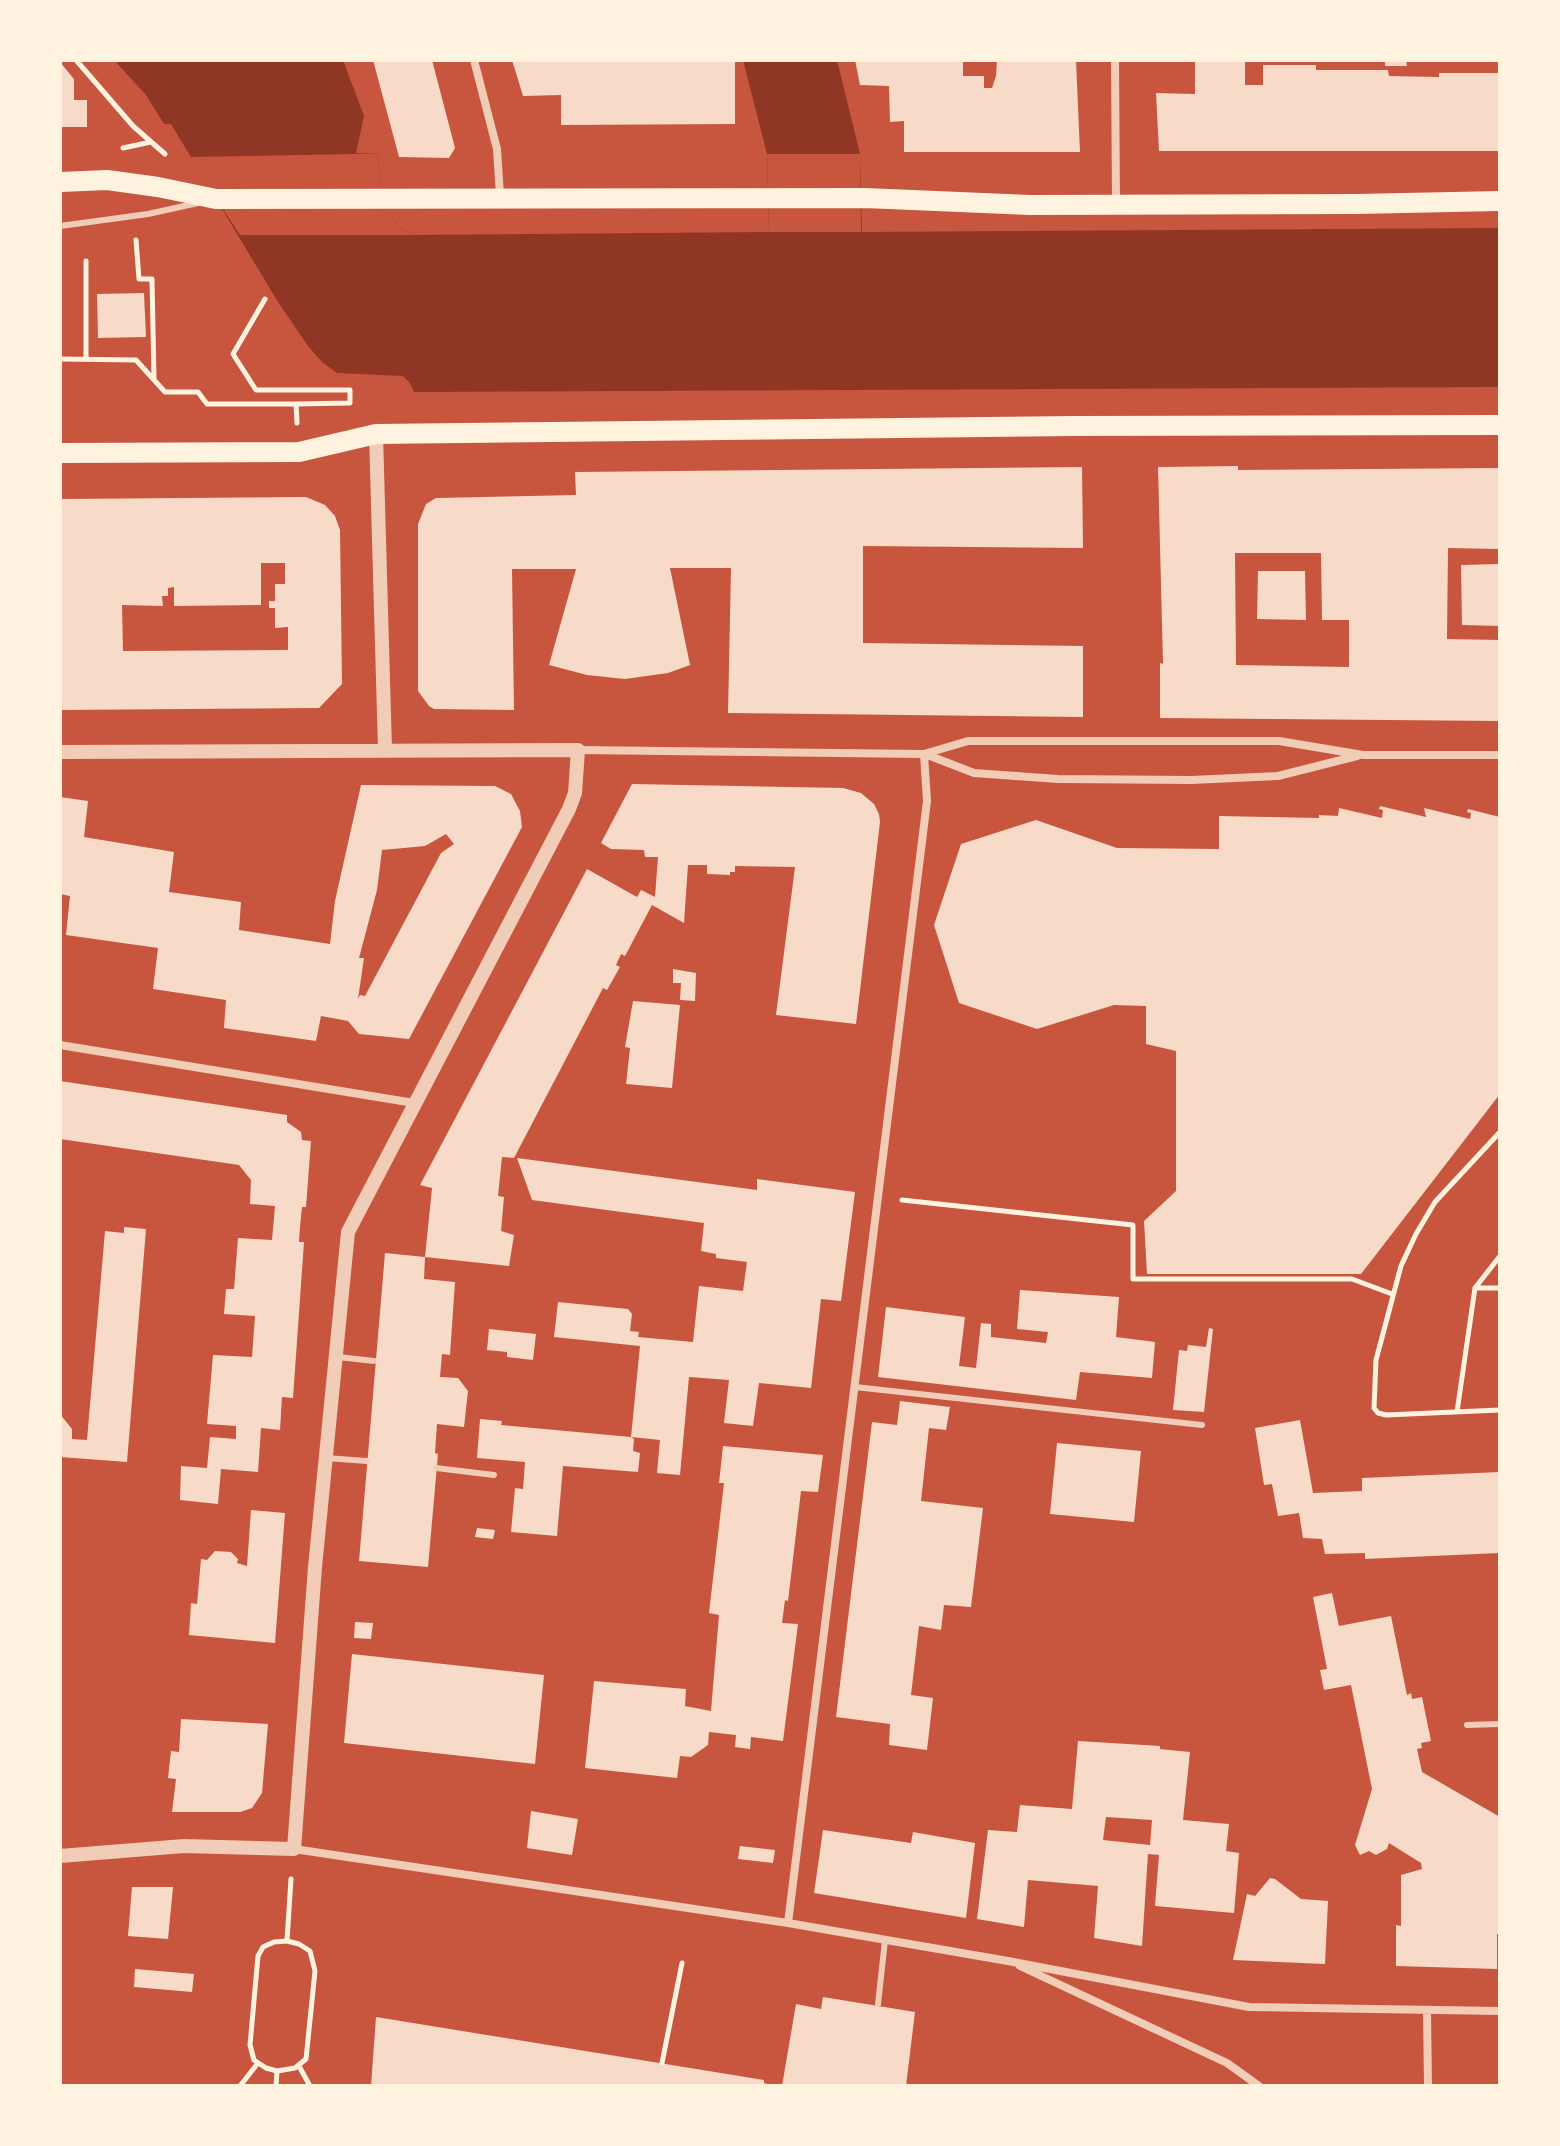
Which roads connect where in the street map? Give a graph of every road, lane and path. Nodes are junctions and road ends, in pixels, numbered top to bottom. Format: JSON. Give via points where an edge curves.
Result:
{"nodes":[{"id":1,"x":76,"y":60,"type":"edge"},
{"id":2,"x":474,"y":60,"type":"edge"},
{"id":3,"x":1115,"y":60,"type":"edge"},
{"id":4,"x":133,"y":126,"type":"dead end"},
{"id":5,"x":151,"y":142,"type":"dead end"},
{"id":6,"x":107,"y":180,"type":"junction"},
{"id":7,"x":60,"y":182,"type":"edge"},
{"id":8,"x":216,"y":199,"type":"junction"},
{"id":9,"x":501,"y":200,"type":"junction"},
{"id":10,"x":1500,"y":201,"type":"edge"},
{"id":11,"x":1116,"y":205,"type":"junction"},
{"id":12,"x":106,"y":219,"type":"junction"},
{"id":13,"x":60,"y":226,"type":"edge"},
{"id":14,"x":86,"y":261,"type":"dead end"},
{"id":15,"x":265,"y":299,"type":"dead end"},
{"id":16,"x":60,"y":359,"type":"edge"},
{"id":17,"x":86,"y":359,"type":"junction"},
{"id":18,"x":154,"y":378,"type":"junction"},
{"id":19,"x":296,"y":404,"type":"junction"},
{"id":20,"x":1500,"y":425,"type":"edge"},
{"id":21,"x":376,"y":434,"type":"junction"},
{"id":22,"x":299,"y":452,"type":"junction"},
{"id":23,"x":60,"y":453,"type":"edge"},
{"id":24,"x":385,"y":750,"type":"junction"},
{"id":25,"x":578,"y":750,"type":"junction"},
{"id":26,"x":60,"y":752,"type":"edge"},
{"id":27,"x":924,"y":754,"type":"junction"},
{"id":28,"x":1363,"y":755,"type":"junction"},
{"id":29,"x":1500,"y":755,"type":"edge"},
{"id":30,"x":60,"y":1045,"type":"edge"},
{"id":31,"x":414,"y":1103,"type":"junction"},
{"id":32,"x":1500,"y":1132,"type":"edge"},
{"id":33,"x":877,"y":1198,"type":"junction"},
{"id":34,"x":1500,"y":1256,"type":"edge"},
{"id":35,"x":1475,"y":1288,"type":"junction"},
{"id":36,"x":1500,"y":1288,"type":"edge"},
{"id":37,"x":1392,"y":1294,"type":"junction"},
{"id":38,"x":335,"y":1357,"type":"junction"},
{"id":39,"x":374,"y":1361,"type":"dead end"},
{"id":40,"x":855,"y":1387,"type":"junction"},
{"id":41,"x":1500,"y":1410,"type":"edge"},
{"id":42,"x":1457,"y":1412,"type":"junction"},
{"id":43,"x":1202,"y":1425,"type":"dead end"},
{"id":44,"x":326,"y":1458,"type":"junction"},
{"id":45,"x":367,"y":1461,"type":"dead end"},
{"id":46,"x":436,"y":1468,"type":"dead end"},
{"id":47,"x":494,"y":1475,"type":"dead end"},
{"id":48,"x":1500,"y":1724,"type":"edge"},
{"id":49,"x":1467,"y":1725,"type":"dead end"},
{"id":50,"x":294,"y":1849,"type":"junction"},
{"id":51,"x":60,"y":1856,"type":"edge"},
{"id":52,"x":788,"y":1923,"type":"junction"},
{"id":53,"x":885,"y":1940,"type":"junction"},
{"id":54,"x":287,"y":1941,"type":"junction"},
{"id":55,"x":1008,"y":1961,"type":"junction"},
{"id":56,"x":682,"y":1963,"type":"dead end"},
{"id":57,"x":878,"y":2004,"type":"dead end"},
{"id":58,"x":1500,"y":2011,"type":"edge"},
{"id":59,"x":1427,"y":2012,"type":"junction"},
{"id":60,"x":258,"y":2063,"type":"junction"},
{"id":61,"x":662,"y":2063,"type":"dead end"},
{"id":62,"x":299,"y":2066,"type":"junction"},
{"id":63,"x":277,"y":2071,"type":"junction"},
{"id":64,"x":240,"y":2086,"type":"edge"},
{"id":65,"x":276,"y":2086,"type":"edge"},
{"id":66,"x":310,"y":2086,"type":"edge"},
{"id":67,"x":1259,"y":2086,"type":"edge"},
{"id":68,"x":1428,"y":2086,"type":"edge"}],
"edges":[{"from":1,"to":4,"type":"path"},
{"from":2,"to":9,"type":"street","via":[[497,149]]},
{"from":3,"to":11,"type":"street"},
{"from":5,"to":6,"type":"path","via":[[108,151]]},
{"from":6,"to":7,"type":"main road"},
{"from":6,"to":8,"type":"main road"},
{"from":8,"to":9,"type":"main road"},
{"from":8,"to":12,"type":"lane"},
{"from":9,"to":11,"type":"main road","via":[[865,198]]},
{"from":10,"to":11,"type":"main road"},
{"from":12,"to":13,"type":"lane"},
{"from":12,"to":18,"type":"path","via":[[107,237],[136,232],[139,279],[152,279]]},
{"from":14,"to":17,"type":"path"},
{"from":15,"to":19,"type":"path","via":[[233,354],[256,390],[350,390],[350,403]]},
{"from":16,"to":17,"type":"path"},
{"from":17,"to":18,"type":"path","via":[[136,360]]},
{"from":18,"to":19,"type":"path","via":[[165,392],[198,392],[207,404]]},
{"from":19,"to":22,"type":"path"},
{"from":20,"to":21,"type":"main road"},
{"from":21,"to":22,"type":"main road"},
{"from":21,"to":24,"type":"street"},
{"from":22,"to":23,"type":"main road"},
{"from":24,"to":25,"type":"street"},
{"from":24,"to":26,"type":"street"},
{"from":25,"to":27,"type":"street"},
{"from":25,"to":31,"type":"street","via":[[569,809]]},
{"from":27,"to":28,"type":"street","via":[[968,741],[1124,740],[1279,741]]},
{"from":27,"to":28,"type":"street","via":[[974,773],[1162,780],[1278,776]]},
{"from":27,"to":33,"type":"street","via":[[927,801]]},
{"from":28,"to":29,"type":"street"},
{"from":30,"to":31,"type":"street"},
{"from":31,"to":38,"type":"street","via":[[348,1232]]},
{"from":32,"to":37,"type":"path","via":[[1435,1202]]},
{"from":33,"to":37,"type":"path","via":[[1133,1225],[1133,1279],[1352,1279]]},
{"from":33,"to":40,"type":"street"},
{"from":34,"to":35,"type":"path"},
{"from":35,"to":36,"type":"path"},
{"from":35,"to":42,"type":"path"},
{"from":37,"to":42,"type":"path","via":[[1376,1360],[1374,1408],[1386,1415]]},
{"from":38,"to":39,"type":"lane"},
{"from":38,"to":44,"type":"street"},
{"from":40,"to":43,"type":"lane"},
{"from":40,"to":52,"type":"street"},
{"from":41,"to":42,"type":"path"},
{"from":44,"to":45,"type":"lane"},
{"from":44,"to":50,"type":"street"},
{"from":46,"to":47,"type":"lane"},
{"from":48,"to":49,"type":"lane"},
{"from":50,"to":51,"type":"street","via":[[184,1846]]},
{"from":50,"to":52,"type":"street"},
{"from":50,"to":54,"type":"path"},
{"from":52,"to":53,"type":"street"},
{"from":53,"to":55,"type":"street"},
{"from":53,"to":57,"type":"lane"},
{"from":54,"to":60,"type":"path","via":[[263,1947],[255,1966],[250,2045]]},
{"from":54,"to":62,"type":"path","via":[[310,1951],[315,1971],[309,2049]]},
{"from":55,"to":59,"type":"street","via":[[1249,2007]]},
{"from":55,"to":67,"type":"street","via":[[1227,2063]]},
{"from":56,"to":61,"type":"path"},
{"from":58,"to":59,"type":"street"},
{"from":59,"to":68,"type":"street"},
{"from":60,"to":63,"type":"path"},
{"from":60,"to":64,"type":"path"},
{"from":62,"to":63,"type":"path"},
{"from":62,"to":66,"type":"path"},
{"from":63,"to":65,"type":"path"}]}
